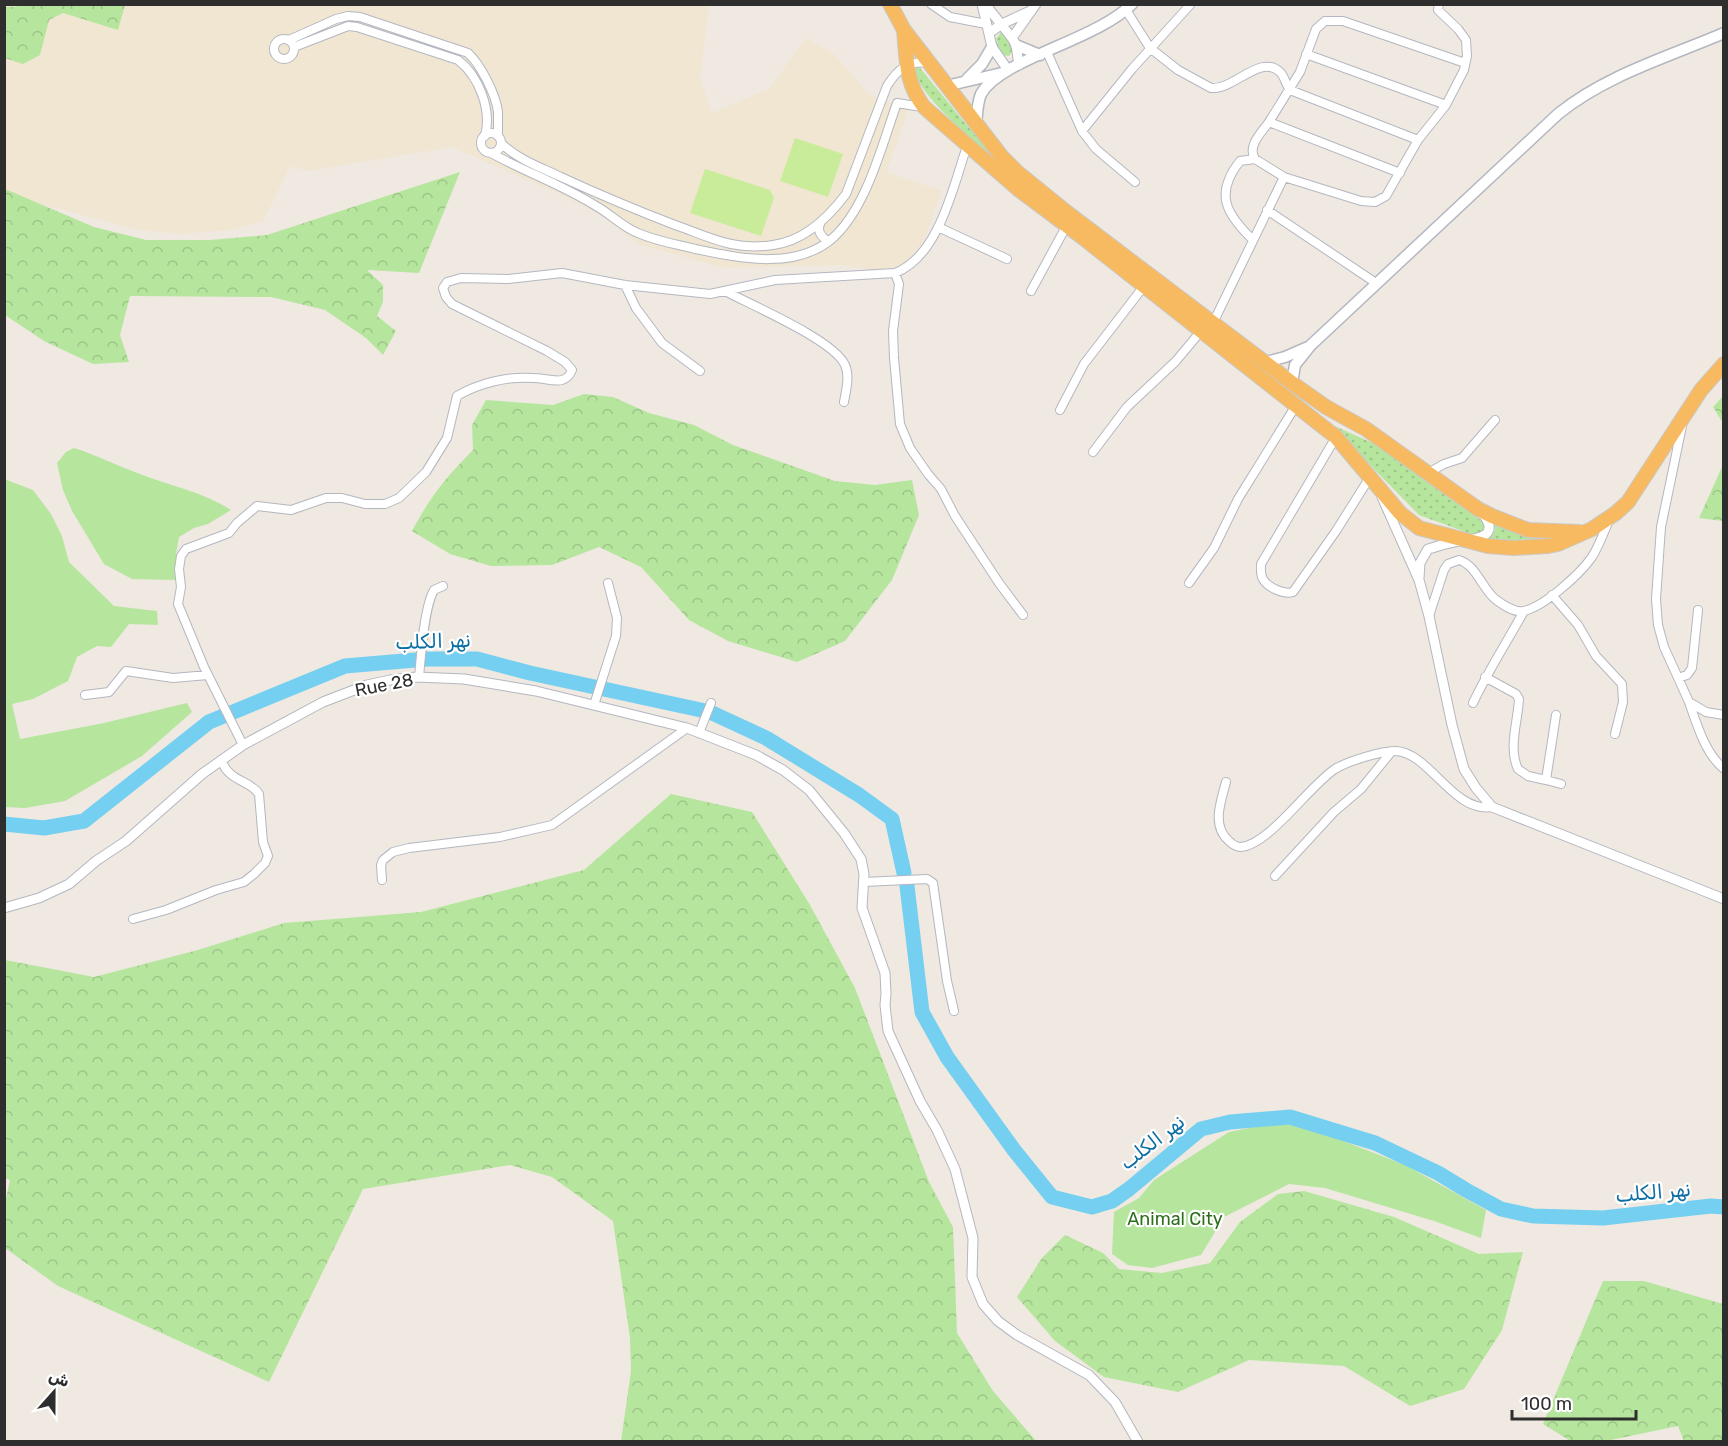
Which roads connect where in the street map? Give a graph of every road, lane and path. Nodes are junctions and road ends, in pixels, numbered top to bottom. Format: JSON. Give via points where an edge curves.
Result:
{"nodes":[{"id":1,"x":890,"y":4,"type":"edge"},
{"id":2,"x":931,"y":4,"type":"edge"},
{"id":3,"x":984,"y":4,"type":"edge"},
{"id":4,"x":1439,"y":4,"type":"edge"},
{"id":5,"x":1190,"y":5,"type":"edge"},
{"id":6,"x":1129,"y":7,"type":"edge"},
{"id":7,"x":1033,"y":8,"type":"edge"},
{"id":8,"x":1002,"y":24,"type":"junction"},
{"id":9,"x":987,"y":29,"type":"junction"},
{"id":10,"x":904,"y":30,"type":"junction"},
{"id":11,"x":1724,"y":33,"type":"edge"},
{"id":12,"x":1014,"y":41,"type":"junction"},
{"id":13,"x":992,"y":47,"type":"junction"},
{"id":14,"x":1149,"y":48,"type":"junction"},
{"id":15,"x":1044,"y":54,"type":"junction"},
{"id":16,"x":1306,"y":54,"type":"junction"},
{"id":17,"x":928,"y":63,"type":"junction"},
{"id":18,"x":1466,"y":63,"type":"junction"},
{"id":19,"x":1019,"y":64,"type":"junction"},
{"id":20,"x":907,"y":65,"type":"junction"},
{"id":21,"x":1006,"y":71,"type":"junction"},
{"id":22,"x":963,"y":82,"type":"junction"},
{"id":23,"x":887,"y":86,"type":"junction"},
{"id":24,"x":946,"y":86,"type":"junction"},
{"id":25,"x":1290,"y":90,"type":"junction"},
{"id":26,"x":897,"y":103,"type":"junction"},
{"id":27,"x":1446,"y":105,"type":"junction"},
{"id":28,"x":924,"y":107,"type":"junction"},
{"id":29,"x":1269,"y":122,"type":"junction"},
{"id":30,"x":976,"y":126,"type":"junction"},
{"id":31,"x":1082,"y":131,"type":"junction"},
{"id":32,"x":484,"y":136,"type":"junction"},
{"id":33,"x":499,"y":140,"type":"junction"},
{"id":34,"x":1418,"y":140,"type":"junction"},
{"id":35,"x":967,"y":147,"type":"junction"},
{"id":36,"x":491,"y":153,"type":"junction"},
{"id":37,"x":1255,"y":159,"type":"junction"},
{"id":38,"x":1400,"y":173,"type":"junction"},
{"id":39,"x":1284,"y":177,"type":"junction"},
{"id":40,"x":1136,"y":182,"type":"dead end"},
{"id":41,"x":1267,"y":210,"type":"junction"},
{"id":42,"x":820,"y":222,"type":"junction"},
{"id":43,"x":1067,"y":225,"type":"junction"},
{"id":44,"x":938,"y":227,"type":"junction"},
{"id":45,"x":1253,"y":240,"type":"junction"},
{"id":46,"x":828,"y":241,"type":"junction"},
{"id":47,"x":1007,"y":259,"type":"dead end"},
{"id":48,"x":895,"y":273,"type":"junction"},
{"id":49,"x":1376,"y":283,"type":"junction"},
{"id":50,"x":625,"y":285,"type":"junction"},
{"id":51,"x":1144,"y":286,"type":"junction"},
{"id":52,"x":725,"y":291,"type":"junction"},
{"id":53,"x":1031,"y":291,"type":"dead end"},
{"id":54,"x":1213,"y":323,"type":"junction"},
{"id":55,"x":1201,"y":331,"type":"junction"},
{"id":56,"x":1311,"y":345,"type":"junction"},
{"id":57,"x":1266,"y":362,"type":"junction"},
{"id":58,"x":1724,"y":364,"type":"edge"},
{"id":59,"x":700,"y":371,"type":"dead end"},
{"id":60,"x":1292,"y":383,"type":"junction"},
{"id":61,"x":844,"y":402,"type":"dead end"},
{"id":62,"x":1295,"y":407,"type":"junction"},
{"id":63,"x":1060,"y":410,"type":"dead end"},
{"id":64,"x":1685,"y":416,"type":"junction"},
{"id":65,"x":1495,"y":420,"type":"dead end"},
{"id":66,"x":1336,"y":437,"type":"junction"},
{"id":67,"x":1093,"y":452,"type":"dead end"},
{"id":68,"x":1428,"y":473,"type":"junction"},
{"id":69,"x":1373,"y":480,"type":"junction"},
{"id":70,"x":1478,"y":509,"type":"junction"},
{"id":71,"x":1610,"y":518,"type":"junction"},
{"id":72,"x":1584,"y":532,"type":"junction"},
{"id":73,"x":1461,"y":541,"type":"junction"},
{"id":74,"x":1419,"y":580,"type":"junction"},
{"id":75,"x":608,"y":582,"type":"dead end"},
{"id":76,"x":1189,"y":583,"type":"dead end"},
{"id":77,"x":444,"y":586,"type":"dead end"},
{"id":78,"x":1552,"y":595,"type":"junction"},
{"id":79,"x":1698,"y":610,"type":"dead end"},
{"id":80,"x":1524,"y":611,"type":"junction"},
{"id":81,"x":1023,"y":615,"type":"dead end"},
{"id":82,"x":1429,"y":616,"type":"junction"},
{"id":83,"x":419,"y":674,"type":"junction"},
{"id":84,"x":208,"y":675,"type":"junction"},
{"id":85,"x":1485,"y":677,"type":"junction"},
{"id":86,"x":1678,"y":678,"type":"junction"},
{"id":87,"x":85,"y":694,"type":"dead end"},
{"id":88,"x":1689,"y":702,"type":"junction"},
{"id":89,"x":711,"y":703,"type":"dead end"},
{"id":90,"x":1473,"y":703,"type":"dead end"},
{"id":91,"x":594,"y":705,"type":"junction"},
{"id":92,"x":1556,"y":715,"type":"dead end"},
{"id":93,"x":1724,"y":715,"type":"edge"},
{"id":94,"x":687,"y":728,"type":"junction"},
{"id":95,"x":700,"y":731,"type":"junction"},
{"id":96,"x":1615,"y":734,"type":"dead end"},
{"id":97,"x":243,"y":745,"type":"junction"},
{"id":98,"x":1392,"y":751,"type":"junction"},
{"id":99,"x":221,"y":760,"type":"junction"},
{"id":100,"x":1724,"y":769,"type":"edge"},
{"id":101,"x":1546,"y":780,"type":"junction"},
{"id":102,"x":1226,"y":782,"type":"dead end"},
{"id":103,"x":1561,"y":784,"type":"dead end"},
{"id":104,"x":1492,"y":807,"type":"junction"},
{"id":105,"x":1275,"y":876,"type":"dead end"},
{"id":106,"x":382,"y":880,"type":"dead end"},
{"id":107,"x":864,"y":882,"type":"junction"},
{"id":108,"x":1724,"y":899,"type":"edge"},
{"id":109,"x":4,"y":908,"type":"edge"},
{"id":110,"x":133,"y":919,"type":"dead end"},
{"id":111,"x":954,"y":1011,"type":"dead end"},
{"id":112,"x":1138,"y":1442,"type":"edge"}],
"edges":[{"from":1,"to":10,"type":"highway"},
{"from":2,"to":9,"type":"street","via":[[950,17]]},
{"from":3,"to":8,"type":"street"},
{"from":3,"to":9,"type":"street"},
{"from":4,"to":18,"type":"street","via":[[1438,10],[1466,40]]},
{"from":5,"to":14,"type":"street"},
{"from":6,"to":14,"type":"street"},
{"from":6,"to":15,"type":"main road","via":[[1095,30]]},
{"from":7,"to":8,"type":"street"},
{"from":7,"to":12,"type":"street"},
{"from":8,"to":9,"type":"street"},
{"from":8,"to":12,"type":"street"},
{"from":9,"to":13,"type":"street"},
{"from":10,"to":17,"type":"highway"},
{"from":10,"to":20,"type":"highway"},
{"from":11,"to":49,"type":"main road","via":[[1612,80],[1576,100]]},
{"from":12,"to":15,"type":"main road"},
{"from":12,"to":19,"type":"street"},
{"from":13,"to":21,"type":"street"},
{"from":13,"to":22,"type":"main road","via":[[982,64]]},
{"from":14,"to":25,"type":"street","via":[[1211,88],[1231,84],[1265,66],[1280,73]]},
{"from":14,"to":31,"type":"street"},
{"from":15,"to":19,"type":"main road"},
{"from":15,"to":31,"type":"street"},
{"from":16,"to":18,"type":"street","via":[[1316,29],[1330,20]]},
{"from":16,"to":25,"type":"street"},
{"from":16,"to":27,"type":"street"},
{"from":17,"to":20,"type":"street"},
{"from":17,"to":24,"type":"highway"},
{"from":18,"to":27,"type":"street"},
{"from":19,"to":21,"type":"main road"},
{"from":20,"to":23,"type":"street","via":[[895,73]]},
{"from":20,"to":28,"type":"highway","via":[[914,93]]},
{"from":21,"to":22,"type":"main road"},
{"from":21,"to":30,"type":"main road","via":[[983,91]]},
{"from":22,"to":24,"type":"main road"},
{"from":23,"to":26,"type":"street"},
{"from":23,"to":42,"type":"street","via":[[846,194]]},
{"from":24,"to":30,"type":"highway"},
{"from":25,"to":29,"type":"street"},
{"from":25,"to":34,"type":"street"},
{"from":26,"to":28,"type":"street"},
{"from":26,"to":46,"type":"street","via":[[856,209]]},
{"from":27,"to":34,"type":"street"},
{"from":28,"to":35,"type":"highway"},
{"from":29,"to":37,"type":"street","via":[[1253,146]]},
{"from":29,"to":38,"type":"street"},
{"from":30,"to":54,"type":"highway","via":[[1017,172]]},
{"from":31,"to":40,"type":"street","via":[[1096,149]]},
{"from":32,"to":33,"type":"street","via":[[491,134]]},
{"from":32,"to":33,"type":"street","via":[[487,110],[474,80],[458,60],[348,26],[292,43],[348,16],[468,53],[477,61],[495,100]]},
{"from":32,"to":36,"type":"street","via":[[482,147]]},
{"from":33,"to":36,"type":"street","via":[[498,150]]},
{"from":33,"to":42,"type":"street","via":[[509,151],[531,163],[620,204],[732,244],[774,245],[794,239]]},
{"from":34,"to":38,"type":"street"},
{"from":35,"to":43,"type":"highway"},
{"from":35,"to":44,"type":"street"},
{"from":36,"to":46,"type":"street","via":[[596,205],[634,232],[654,240],[737,258],[797,256]]},
{"from":37,"to":39,"type":"street"},
{"from":37,"to":45,"type":"street","via":[[1240,161],[1224,192],[1233,218]]},
{"from":38,"to":39,"type":"street","via":[[1382,200],[1370,202]]},
{"from":39,"to":41,"type":"street"},
{"from":41,"to":45,"type":"street"},
{"from":41,"to":49,"type":"street"},
{"from":42,"to":46,"type":"street","via":[[819,231]]},
{"from":43,"to":51,"type":"highway"},
{"from":43,"to":53,"type":"street"},
{"from":44,"to":47,"type":"street"},
{"from":44,"to":48,"type":"street","via":[[915,261]]},
{"from":45,"to":54,"type":"street"},
{"from":48,"to":52,"type":"street","via":[[775,280]]},
{"from":48,"to":81,"type":"street","via":[[899,285],[893,331],[900,424],[910,448]]},
{"from":49,"to":56,"type":"main road"},
{"from":50,"to":52,"type":"street","via":[[710,294]]},
{"from":50,"to":59,"type":"street","via":[[636,308],[662,343]]},
{"from":50,"to":84,"type":"street","via":[[553,273],[447,282],[443,292],[452,304],[565,362],[572,370],[569,377],[491,382],[457,396],[447,438],[426,472],[399,498],[385,504],[365,504],[326,498],[291,510],[257,506],[229,533],[186,549],[179,569],[178,604]]},
{"from":51,"to":55,"type":"highway"},
{"from":51,"to":63,"type":"street","via":[[1084,364]]},
{"from":52,"to":61,"type":"street","via":[[837,354],[847,371]]},
{"from":54,"to":57,"type":"highway"},
{"from":55,"to":62,"type":"highway"},
{"from":55,"to":67,"type":"street","via":[[1172,366],[1127,407]]},
{"from":56,"to":57,"type":"main road"},
{"from":56,"to":60,"type":"main road","via":[[1294,367]]},
{"from":57,"to":60,"type":"highway"},
{"from":58,"to":64,"type":"highway"},
{"from":60,"to":68,"type":"highway"},
{"from":62,"to":66,"type":"highway"},
{"from":62,"to":76,"type":"street","via":[[1238,499],[1214,548]]},
{"from":64,"to":71,"type":"highway","via":[[1628,502]]},
{"from":64,"to":86,"type":"street","via":[[1665,505],[1656,599],[1660,632]]},
{"from":65,"to":68,"type":"street","via":[[1462,458]]},
{"from":66,"to":69,"type":"highway"},
{"from":66,"to":69,"type":"street","via":[[1261,564],[1264,581],[1288,594],[1293,592]]},
{"from":68,"to":70,"type":"highway"},
{"from":69,"to":73,"type":"highway","via":[[1409,522]]},
{"from":69,"to":74,"type":"street"},
{"from":70,"to":72,"type":"highway","via":[[1528,530]]},
{"from":70,"to":73,"type":"street","via":[[1487,520],[1486,533],[1477,540]]},
{"from":71,"to":72,"type":"highway"},
{"from":71,"to":78,"type":"street","via":[[1589,561]]},
{"from":72,"to":73,"type":"highway","via":[[1558,544],[1531,547]]},
{"from":73,"to":74,"type":"street","via":[[1428,549],[1420,563]]},
{"from":74,"to":82,"type":"street"},
{"from":75,"to":91,"type":"street","via":[[617,618],[616,636]]},
{"from":77,"to":83,"type":"street","via":[[430,596]]},
{"from":78,"to":80,"type":"street"},
{"from":78,"to":96,"type":"street","via":[[1578,625],[1596,656],[1622,684],[1623,702]]},
{"from":79,"to":86,"type":"street","via":[[1692,668]]},
{"from":80,"to":82,"type":"street","via":[[1496,600],[1470,566],[1459,560],[1444,570]]},
{"from":80,"to":85,"type":"street"},
{"from":82,"to":104,"type":"street","via":[[1464,769]]},
{"from":83,"to":91,"type":"street","name":"Rue 28","via":[[493,683]]},
{"from":83,"to":97,"type":"street","name":"Rue 28","via":[[344,693]]},
{"from":84,"to":87,"type":"street","via":[[173,678],[126,671],[109,692]]},
{"from":84,"to":97,"type":"street"},
{"from":85,"to":90,"type":"street"},
{"from":85,"to":101,"type":"street","via":[[1519,699],[1514,744],[1518,769]]},
{"from":86,"to":88,"type":"street"},
{"from":88,"to":93,"type":"street","via":[[1706,712]]},
{"from":88,"to":100,"type":"street","via":[[1704,740]]},
{"from":89,"to":95,"type":"street"},
{"from":91,"to":94,"type":"street","name":"Rue 28"},
{"from":92,"to":101,"type":"street"},
{"from":94,"to":95,"type":"street","name":"Rue 28"},
{"from":94,"to":106,"type":"street","via":[[552,825],[500,837],[393,852],[381,865]]},
{"from":95,"to":107,"type":"street","name":"Rue 28","via":[[756,755],[809,790],[856,849],[864,865]]},
{"from":97,"to":99,"type":"street","name":"Rue 28"},
{"from":98,"to":102,"type":"street","via":[[1335,769],[1261,838],[1242,847],[1226,839],[1217,817]]},
{"from":98,"to":104,"type":"street","via":[[1409,755],[1477,808]]},
{"from":98,"to":105,"type":"street","via":[[1361,789],[1334,812]]},
{"from":99,"to":109,"type":"street","name":"Rue 28","via":[[69,884]]},
{"from":99,"to":110,"type":"street","via":[[228,772],[259,794],[266,861],[244,882]]},
{"from":101,"to":103,"type":"street"},
{"from":104,"to":108,"type":"street"},
{"from":107,"to":111,"type":"street","via":[[927,879],[933,883]]},
{"from":107,"to":112,"type":"street","name":"Rue 28","via":[[862,908],[885,973],[888,1031],[955,1169],[973,1238],[972,1277],[983,1304],[1017,1335],[1089,1375],[1126,1417]]}]}
